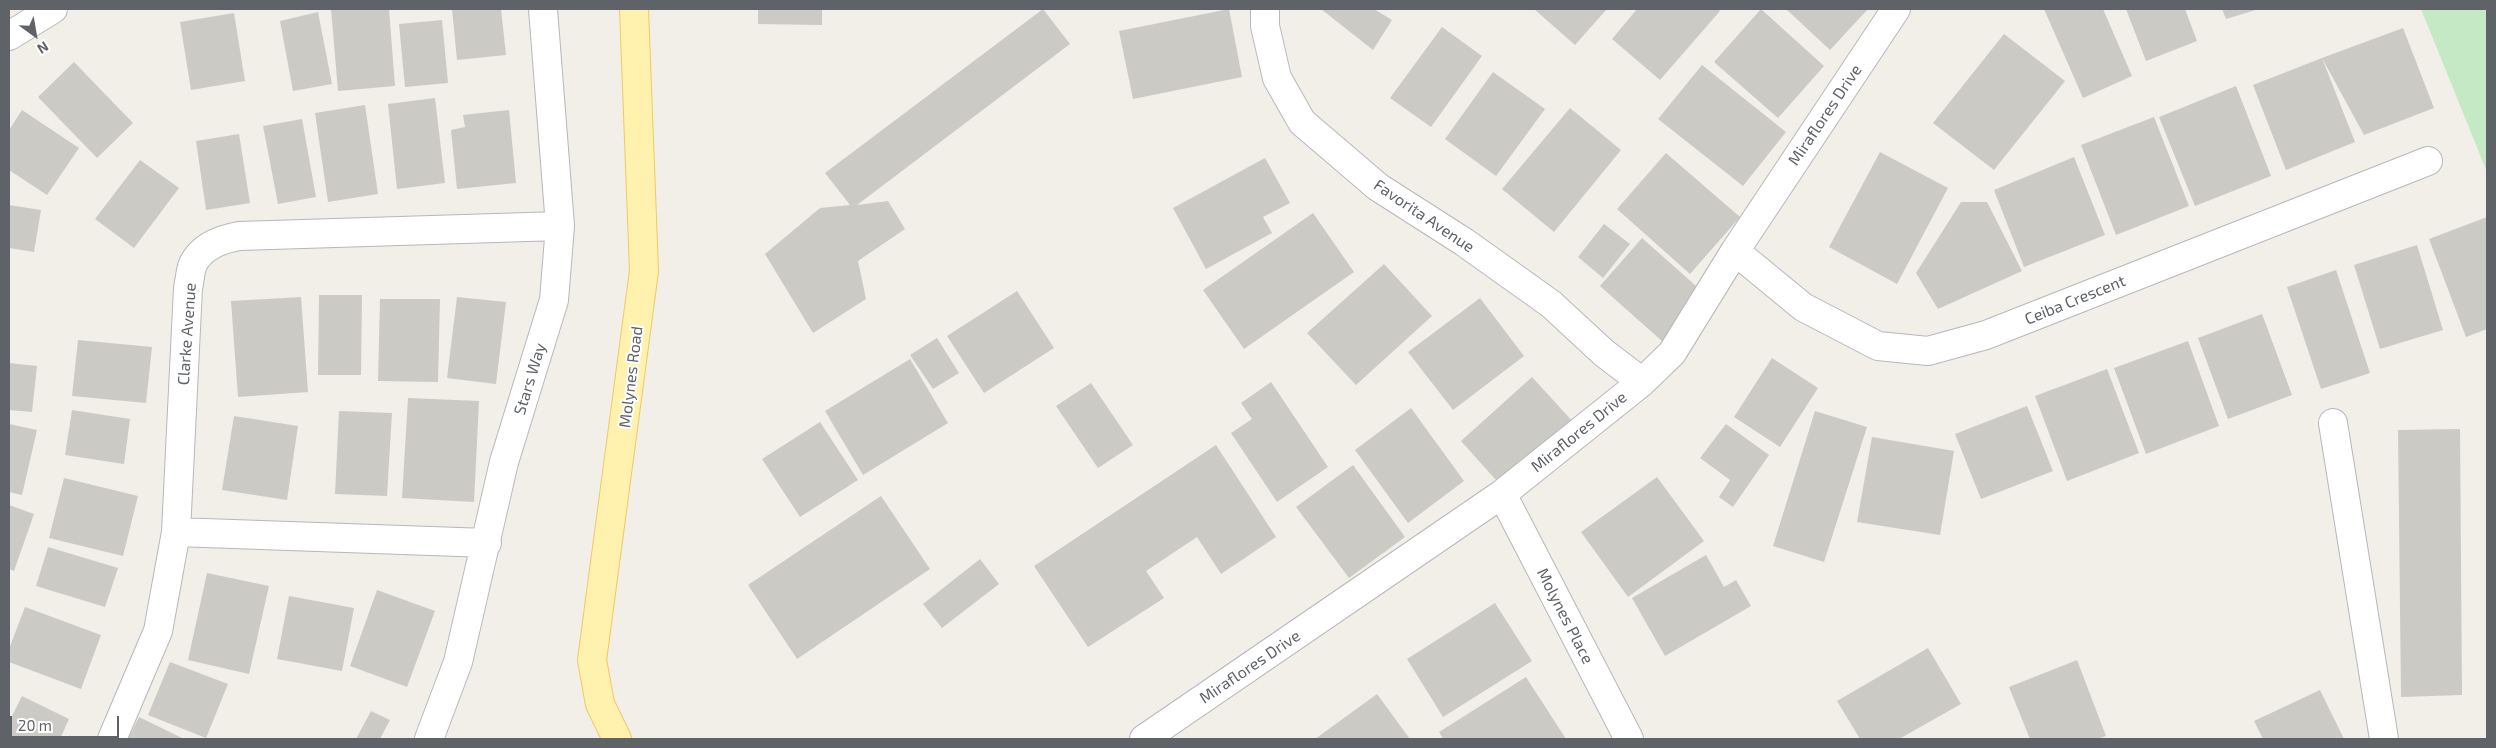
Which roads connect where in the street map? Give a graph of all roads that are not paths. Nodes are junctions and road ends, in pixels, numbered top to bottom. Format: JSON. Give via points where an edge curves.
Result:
{"nodes":[{"id":1,"x":53,"y":9,"type":"edge"},
{"id":2,"x":543,"y":9,"type":"edge"},
{"id":3,"x":634,"y":9,"type":"edge"},
{"id":4,"x":1265,"y":9,"type":"edge"},
{"id":5,"x":1896,"y":9,"type":"edge"},
{"id":6,"x":9,"y":36,"type":"edge"},
{"id":7,"x":2428,"y":161,"type":"dead end"},
{"id":8,"x":560,"y":226,"type":"junction"},
{"id":9,"x":1735,"y":251,"type":"junction"},
{"id":10,"x":1642,"y":382,"type":"junction"},
{"id":11,"x":2334,"y":422,"type":"dead end"},
{"id":12,"x":1502,"y":494,"type":"junction"},
{"id":13,"x":176,"y":532,"type":"junction"},
{"id":14,"x":487,"y":543,"type":"junction"},
{"id":15,"x":112,"y":739,"type":"edge"},
{"id":16,"x":429,"y":739,"type":"edge"},
{"id":17,"x":617,"y":739,"type":"edge"},
{"id":18,"x":1144,"y":739,"type":"edge"},
{"id":19,"x":1629,"y":739,"type":"edge"},
{"id":20,"x":2384,"y":739,"type":"edge"}],
"edges":[{"from":1,"to":6,"type":"street"},
{"from":2,"to":8,"type":"street","name":"Stars Way"},
{"from":3,"to":17,"type":"main road","name":"Molynes Road","via":[[644,271],[592,660],[600,704]]},
{"from":4,"to":10,"type":"street","name":"Favorita Avenue","via":[[1265,26],[1277,78],[1302,122],[1378,187],[1464,242],[1551,304],[1604,353]]},
{"from":5,"to":9,"type":"street","name":"Miraflores Drive"},
{"from":7,"to":9,"type":"street","name":"Ceiba Crescent","via":[[1986,336],[1928,351],[1878,346],[1802,307]]},
{"from":8,"to":13,"type":"street","name":"Clarke Avenue","via":[[239,236],[221,240],[205,250],[193,264],[188,288]]},
{"from":8,"to":14,"type":"street","name":"Stars Way","via":[[554,300],[504,462]]},
{"from":9,"to":10,"type":"street","name":"Miraflores Drive","via":[[1672,353]]},
{"from":10,"to":12,"type":"street","name":"Miraflores Drive"},
{"from":11,"to":20,"type":"street"},
{"from":12,"to":18,"type":"street","name":"Miraflores Drive"},
{"from":12,"to":19,"type":"street","name":"Molynes Place"},
{"from":13,"to":14,"type":"street"},
{"from":13,"to":15,"type":"street","name":"Clarke Avenue","via":[[158,631]]},
{"from":14,"to":16,"type":"street","name":"Stars Way","via":[[458,662]]}]}
